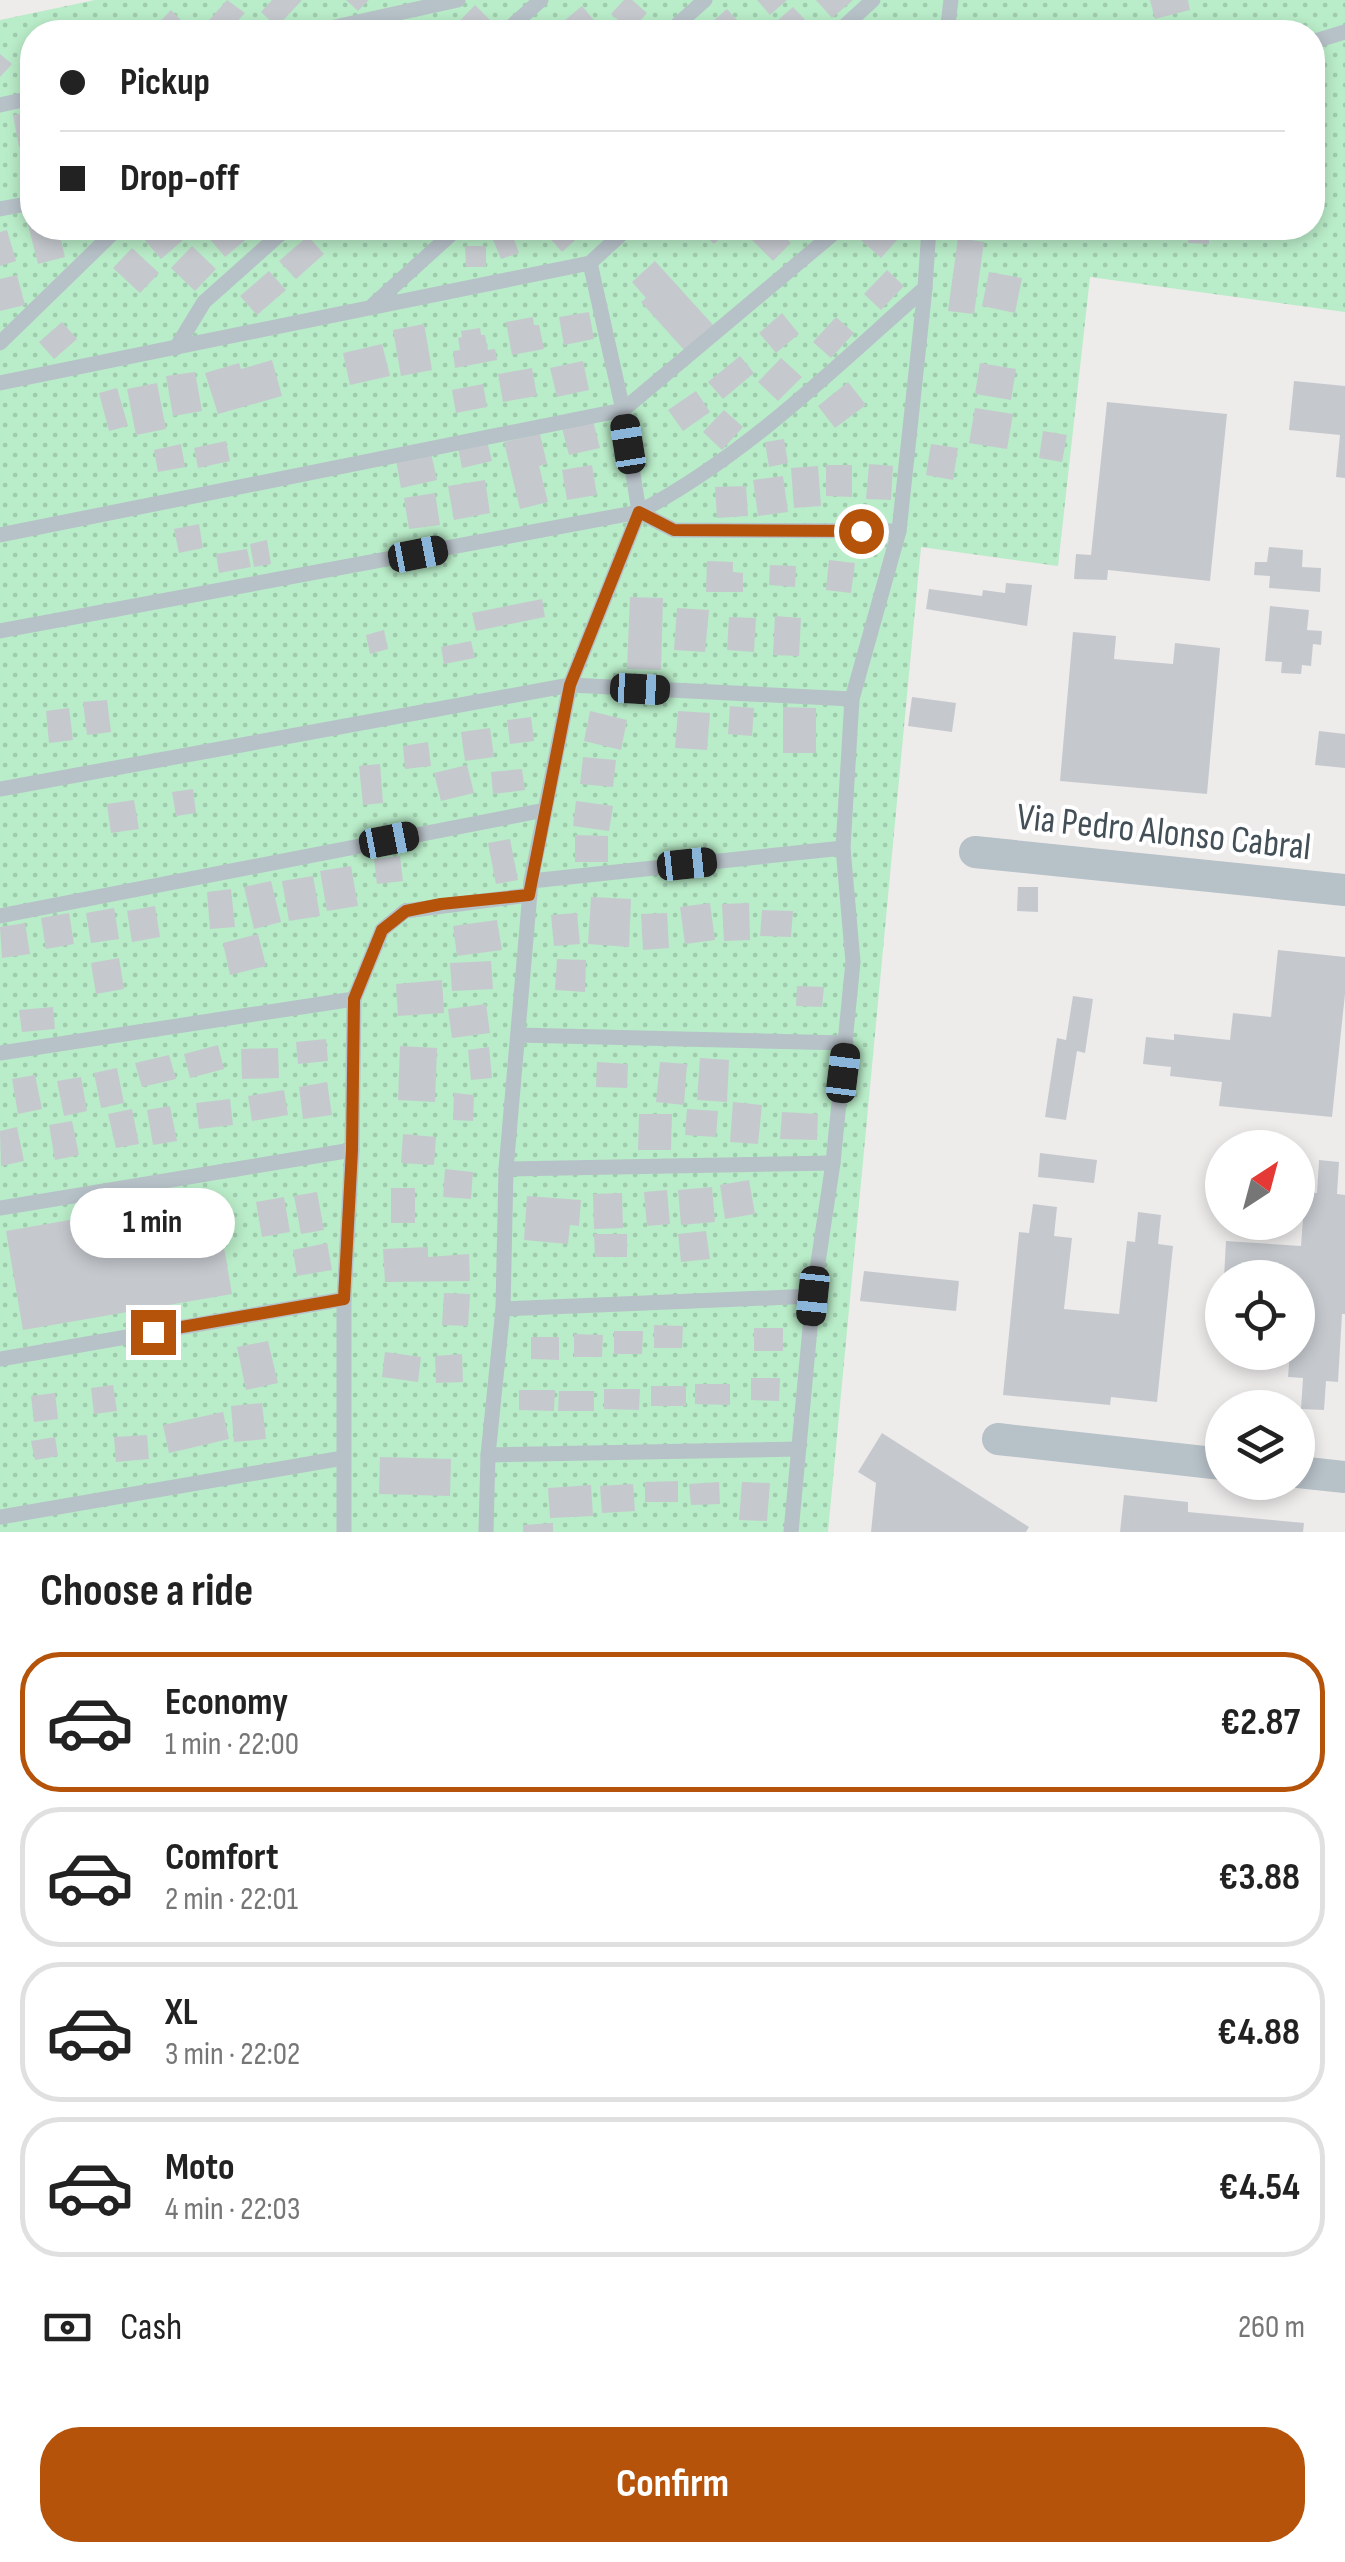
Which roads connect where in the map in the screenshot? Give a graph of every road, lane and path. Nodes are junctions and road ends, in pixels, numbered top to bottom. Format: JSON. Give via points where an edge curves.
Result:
{"nodes":[{"id":1,"x":458,"y":0,"type":"edge"},
{"id":2,"x":542,"y":0,"type":"edge"},
{"id":3,"x":705,"y":0,"type":"edge"},
{"id":4,"x":873,"y":0,"type":"edge"},
{"id":5,"x":369,"y":20,"type":"edge"},
{"id":6,"x":519,"y":20,"type":"edge"},
{"id":7,"x":683,"y":20,"type":"edge"},
{"id":8,"x":851,"y":20,"type":"edge"},
{"id":9,"x":106,"y":240,"type":"edge"},
{"id":10,"x":274,"y":240,"type":"edge"},
{"id":11,"x":445,"y":240,"type":"edge"},
{"id":12,"x":615,"y":240,"type":"edge"},
{"id":13,"x":826,"y":240,"type":"edge"},
{"id":14,"x":927,"y":240,"type":"edge"},
{"id":15,"x":590,"y":263,"type":"junction"},
{"id":16,"x":925,"y":288,"type":"junction"},
{"id":17,"x":370,"y":307,"type":"junction"},
{"id":18,"x":0,"y":343,"type":"edge"},
{"id":19,"x":176,"y":348,"type":"junction"},
{"id":20,"x":0,"y":383,"type":"edge"},
{"id":21,"x":623,"y":410,"type":"junction"},
{"id":22,"x":639,"y":512,"type":"junction"},
{"id":23,"x":899,"y":532,"type":"junction"},
{"id":24,"x":0,"y":534,"type":"edge"},
{"id":25,"x":0,"y":630,"type":"edge"},
{"id":26,"x":570,"y":685,"type":"junction"},
{"id":27,"x":852,"y":700,"type":"junction"},
{"id":28,"x":0,"y":789,"type":"edge"},
{"id":29,"x":545,"y":810,"type":"junction"},
{"id":30,"x":844,"y":848,"type":"junction"},
{"id":31,"x":975,"y":852,"type":"dead end"},
{"id":32,"x":530,"y":888,"type":"junction"},
{"id":33,"x":1345,"y":890,"type":"edge"},
{"id":34,"x":0,"y":916,"type":"edge"},
{"id":35,"x":354,"y":999,"type":"junction"},
{"id":36,"x":518,"y":1035,"type":"junction"},
{"id":37,"x":846,"y":1043,"type":"junction"},
{"id":38,"x":0,"y":1053,"type":"edge"},
{"id":39,"x":352,"y":1150,"type":"junction"},
{"id":40,"x":832,"y":1163,"type":"junction"},
{"id":41,"x":506,"y":1169,"type":"junction"},
{"id":42,"x":0,"y":1208,"type":"edge"},
{"id":43,"x":813,"y":1296,"type":"junction"},
{"id":44,"x":344,"y":1299,"type":"junction"},
{"id":45,"x":503,"y":1309,"type":"junction"},
{"id":46,"x":0,"y":1359,"type":"edge"},
{"id":47,"x":998,"y":1439,"type":"dead end"},
{"id":48,"x":798,"y":1449,"type":"junction"},
{"id":49,"x":488,"y":1455,"type":"junction"},
{"id":50,"x":343,"y":1458,"type":"junction"},
{"id":51,"x":1205,"y":1462,"type":"edge"},
{"id":52,"x":1315,"y":1474,"type":"edge"},
{"id":53,"x":1345,"y":1477,"type":"edge"},
{"id":54,"x":0,"y":1518,"type":"edge"},
{"id":55,"x":344,"y":1532,"type":"edge"},
{"id":56,"x":486,"y":1532,"type":"edge"},
{"id":57,"x":791,"y":1532,"type":"edge"}],
"edges":[{"from":1,"to":5,"type":"lane"},
{"from":2,"to":6,"type":"lane"},
{"from":3,"to":7,"type":"lane"},
{"from":4,"to":8,"type":"lane"},
{"from":9,"to":18,"type":"lane"},
{"from":10,"to":19,"type":"lane","via":[[204,302]]},
{"from":11,"to":17,"type":"lane"},
{"from":12,"to":15,"type":"lane"},
{"from":13,"to":21,"type":"lane"},
{"from":14,"to":16,"type":"lane"},
{"from":15,"to":17,"type":"lane"},
{"from":15,"to":21,"type":"lane"},
{"from":16,"to":22,"type":"lane","via":[[764,430]]},
{"from":16,"to":23,"type":"lane"},
{"from":17,"to":19,"type":"lane"},
{"from":19,"to":20,"type":"lane"},
{"from":21,"to":22,"type":"lane"},
{"from":21,"to":24,"type":"lane"},
{"from":22,"to":23,"type":"lane","via":[[674,530]]},
{"from":22,"to":25,"type":"lane"},
{"from":22,"to":26,"type":"lane"},
{"from":23,"to":27,"type":"lane"},
{"from":26,"to":27,"type":"lane"},
{"from":26,"to":28,"type":"lane"},
{"from":26,"to":29,"type":"lane"},
{"from":27,"to":30,"type":"lane"},
{"from":29,"to":32,"type":"lane"},
{"from":29,"to":34,"type":"lane"},
{"from":30,"to":32,"type":"lane"},
{"from":30,"to":37,"type":"lane","via":[[853,962]]},
{"from":31,"to":33,"type":"street","name":"Via Pedro Alonso Cabral"},
{"from":32,"to":35,"type":"lane","via":[[406,911],[382,930]]},
{"from":32,"to":36,"type":"lane"},
{"from":35,"to":38,"type":"lane"},
{"from":35,"to":39,"type":"lane"},
{"from":36,"to":37,"type":"lane"},
{"from":36,"to":41,"type":"lane"},
{"from":37,"to":40,"type":"lane"},
{"from":39,"to":42,"type":"lane"},
{"from":39,"to":44,"type":"lane"},
{"from":40,"to":41,"type":"lane"},
{"from":40,"to":43,"type":"lane"},
{"from":41,"to":45,"type":"lane"},
{"from":43,"to":45,"type":"lane"},
{"from":43,"to":48,"type":"lane"},
{"from":44,"to":46,"type":"lane"},
{"from":44,"to":50,"type":"lane"},
{"from":45,"to":49,"type":"lane"},
{"from":47,"to":51,"type":"street"},
{"from":48,"to":49,"type":"lane"},
{"from":48,"to":57,"type":"lane"},
{"from":49,"to":56,"type":"lane"},
{"from":50,"to":54,"type":"lane"},
{"from":50,"to":55,"type":"lane"},
{"from":52,"to":53,"type":"street"}]}
